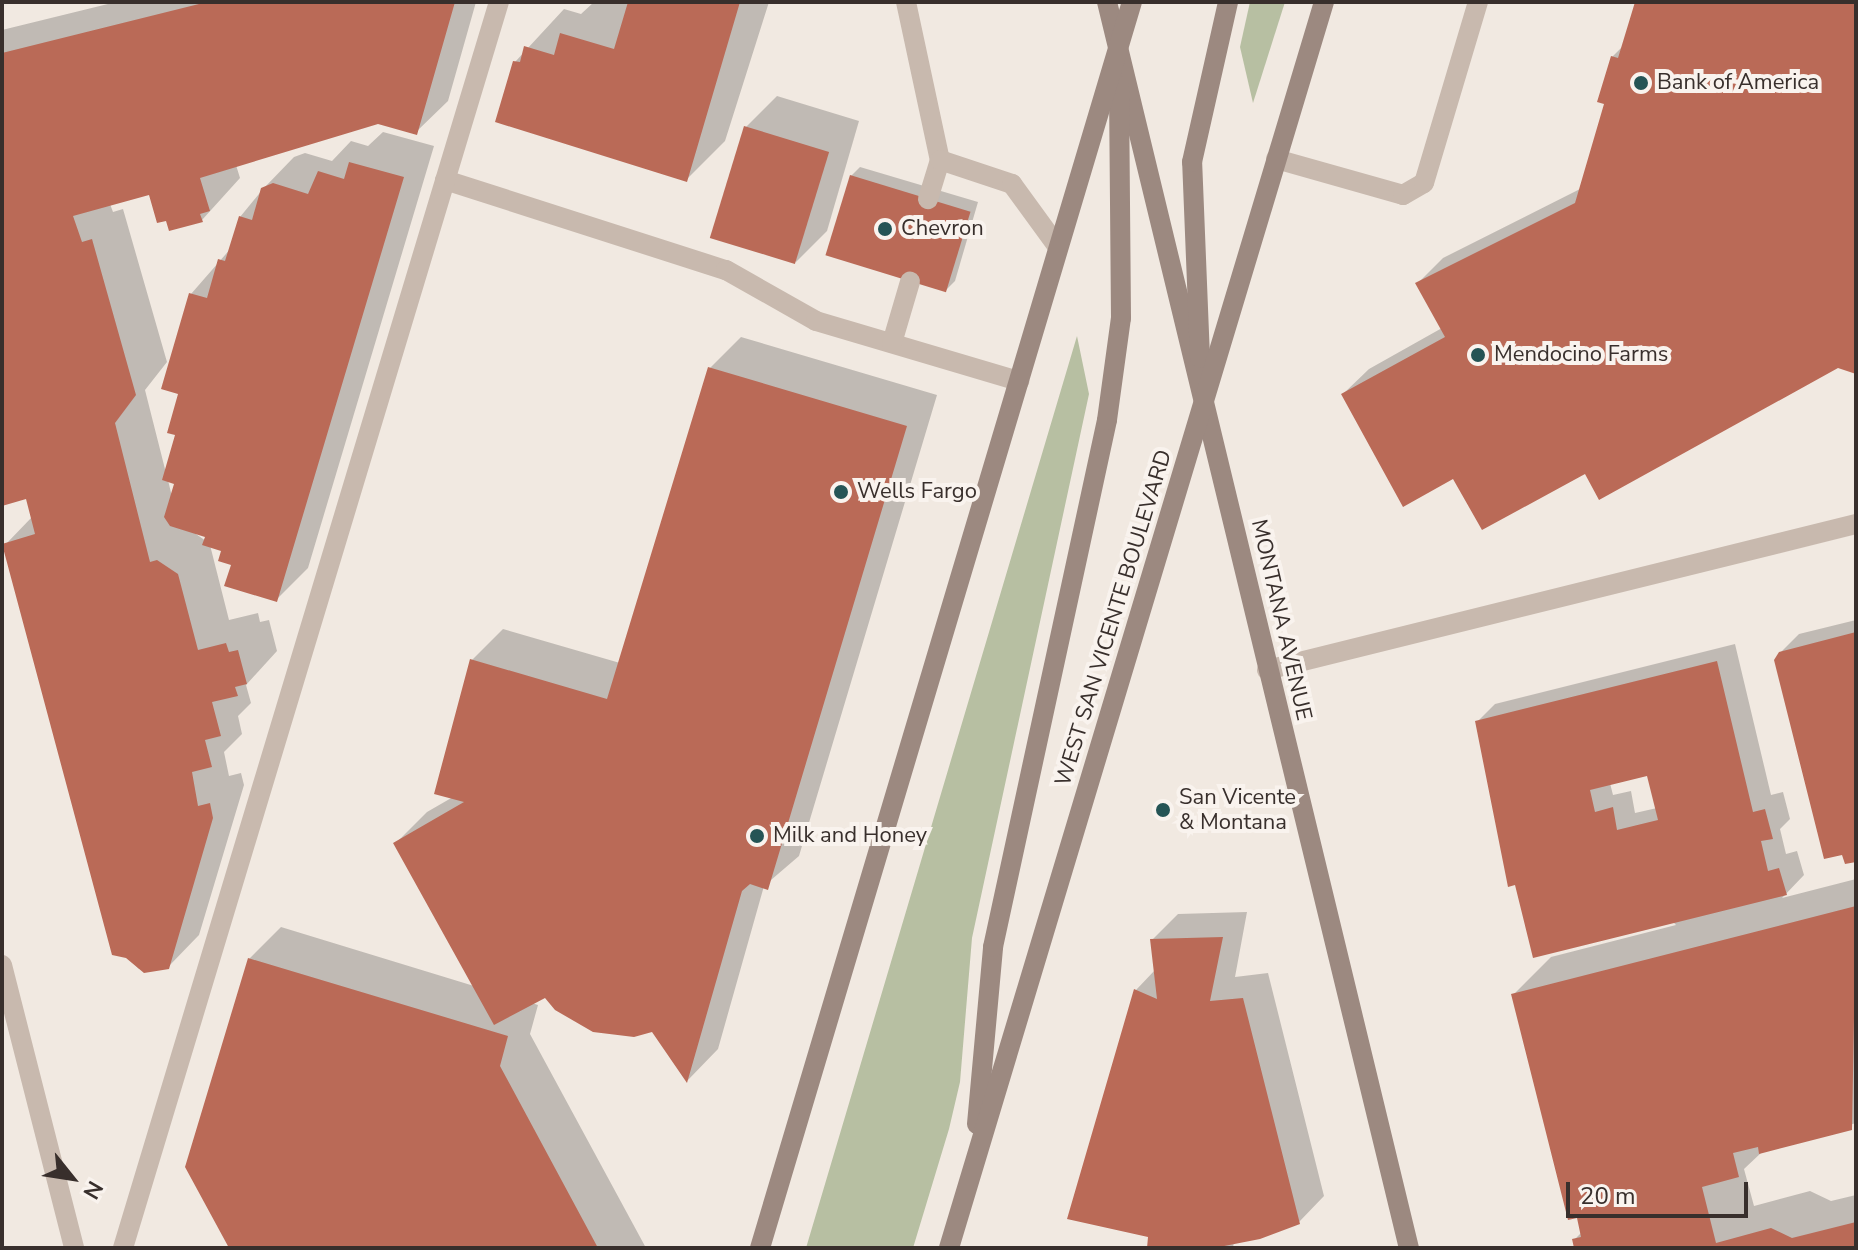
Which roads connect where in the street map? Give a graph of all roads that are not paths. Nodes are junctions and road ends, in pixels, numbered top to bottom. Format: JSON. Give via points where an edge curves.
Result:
{"nodes":[{"id":1,"x":499,"y":2,"type":"edge"},
{"id":2,"x":906,"y":2,"type":"edge"},
{"id":3,"x":1107,"y":2,"type":"edge"},
{"id":4,"x":1132,"y":2,"type":"edge"},
{"id":5,"x":1228,"y":2,"type":"edge"},
{"id":6,"x":1324,"y":2,"type":"edge"},
{"id":7,"x":1478,"y":2,"type":"edge"},
{"id":8,"x":1119,"y":47,"type":"junction"},
{"id":9,"x":1276,"y":159,"type":"junction"},
{"id":10,"x":940,"y":160,"type":"junction"},
{"id":11,"x":445,"y":180,"type":"junction"},
{"id":12,"x":928,"y":199,"type":"dead end"},
{"id":13,"x":1058,"y":247,"type":"junction"},
{"id":14,"x":910,"y":282,"type":"dead end"},
{"id":15,"x":892,"y":343,"type":"junction"},
{"id":16,"x":1019,"y":381,"type":"junction"},
{"id":17,"x":1202,"y":406,"type":"junction"},
{"id":18,"x":1856,"y":524,"type":"edge"},
{"id":19,"x":1267,"y":670,"type":"junction"},
{"id":20,"x":2,"y":965,"type":"edge"},
{"id":21,"x":973,"y":1164,"type":"junction"},
{"id":22,"x":74,"y":1248,"type":"edge"},
{"id":23,"x":123,"y":1248,"type":"edge"},
{"id":24,"x":760,"y":1248,"type":"edge"},
{"id":25,"x":949,"y":1248,"type":"edge"},
{"id":26,"x":1409,"y":1248,"type":"edge"}],
"edges":[{"from":1,"to":11,"type":"street"},
{"from":2,"to":10,"type":"street"},
{"from":3,"to":8,"type":"main road","name":"MONTANA AVENUE"},
{"from":4,"to":8,"type":"main road"},
{"from":5,"to":17,"type":"main road","via":[[1192,162]]},
{"from":6,"to":9,"type":"main road","name":"WEST SAN VICENTE BOULEVARD"},
{"from":7,"to":9,"type":"street","via":[[1424,183],[1403,195]]},
{"from":8,"to":13,"type":"main road"},
{"from":8,"to":17,"type":"main road","name":"MONTANA AVENUE"},
{"from":8,"to":21,"type":"main road","via":[[1121,318],[1107,420],[993,947]]},
{"from":9,"to":17,"type":"main road","name":"WEST SAN VICENTE BOULEVARD"},
{"from":10,"to":12,"type":"street"},
{"from":10,"to":13,"type":"street","via":[[1012,184]]},
{"from":11,"to":15,"type":"street","via":[[726,270],[816,321]]},
{"from":11,"to":23,"type":"street"},
{"from":13,"to":16,"type":"main road"},
{"from":14,"to":15,"type":"street"},
{"from":15,"to":16,"type":"street"},
{"from":16,"to":24,"type":"main road"},
{"from":17,"to":19,"type":"main road","name":"MONTANA AVENUE","via":[[1249,578]]},
{"from":17,"to":21,"type":"main road","name":"WEST SAN VICENTE BOULEVARD"},
{"from":18,"to":19,"type":"street"},
{"from":19,"to":26,"type":"main road","name":"MONTANA AVENUE"},
{"from":20,"to":22,"type":"street"},
{"from":21,"to":25,"type":"main road","name":"WEST SAN VICENTE BOULEVARD"}]}
